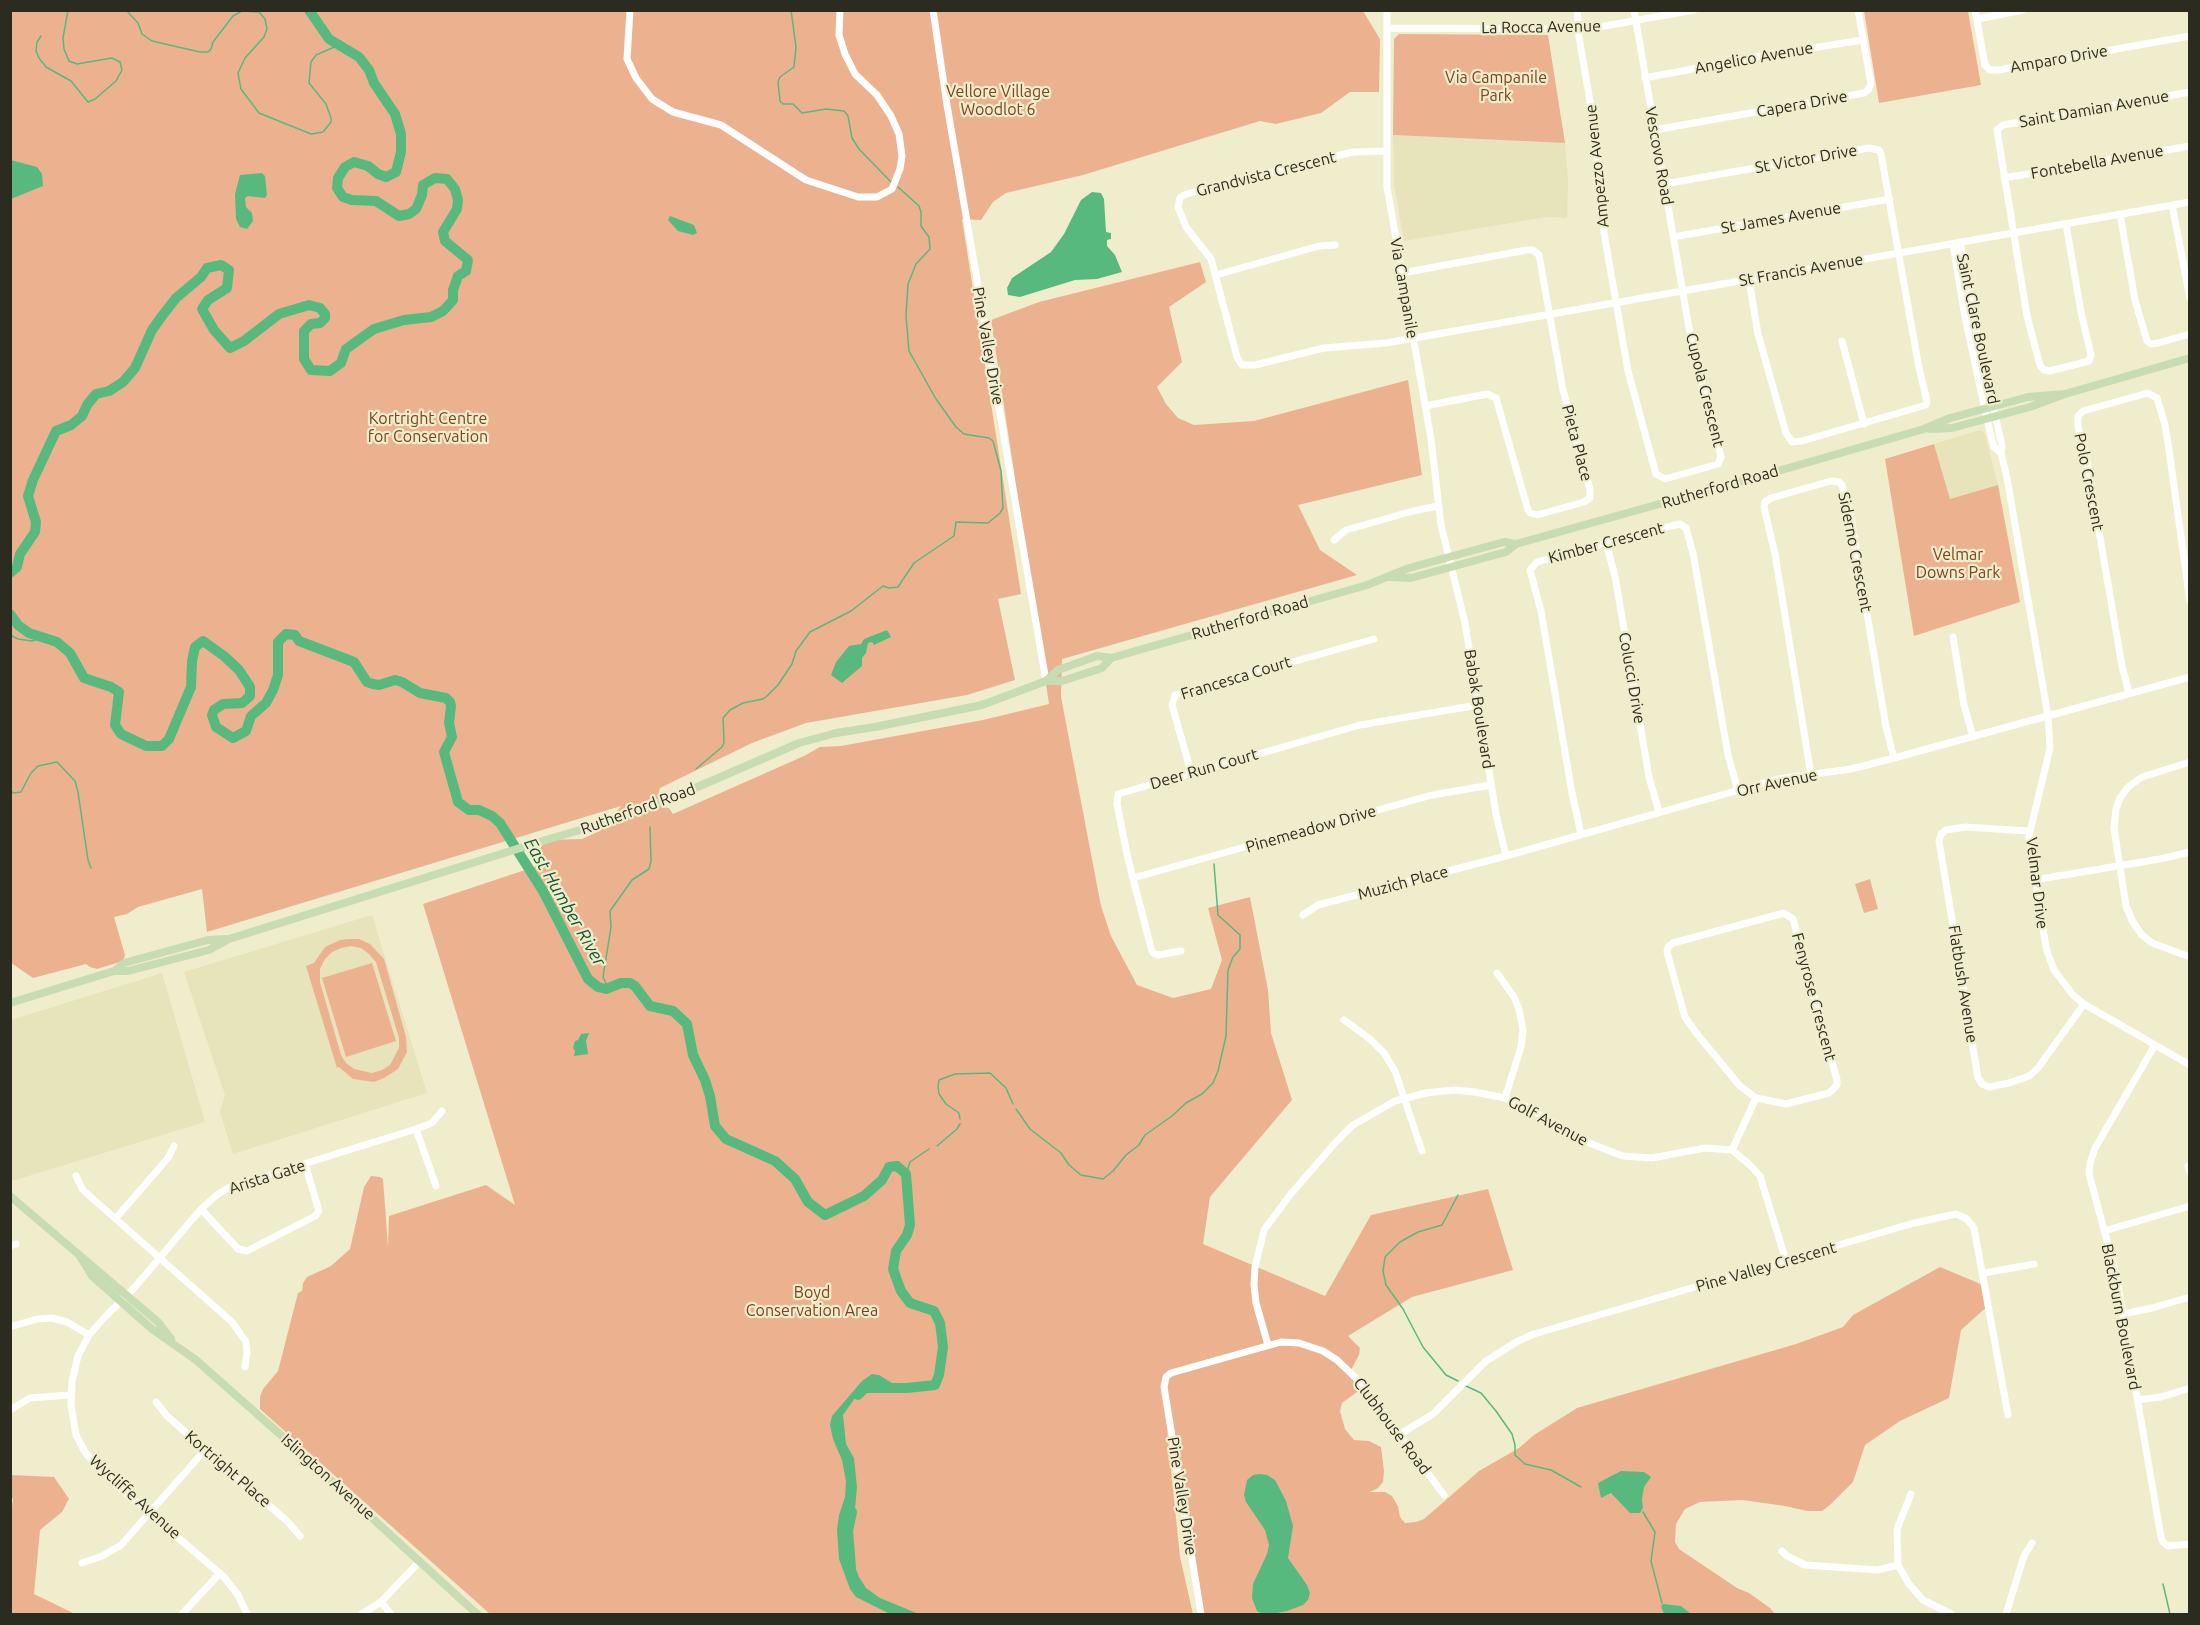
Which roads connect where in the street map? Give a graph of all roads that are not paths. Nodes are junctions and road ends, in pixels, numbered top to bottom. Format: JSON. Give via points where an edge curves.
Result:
{"nodes":[{"id":1,"x":630,"y":10,"type":"edge"},
{"id":2,"x":840,"y":10,"type":"edge"},
{"id":3,"x":933,"y":10,"type":"edge"},
{"id":4,"x":1387,"y":10,"type":"edge"},
{"id":5,"x":1577,"y":10,"type":"edge"},
{"id":6,"x":1634,"y":10,"type":"edge"},
{"id":7,"x":1858,"y":10,"type":"edge"},
{"id":8,"x":2023,"y":10,"type":"edge"},
{"id":9,"x":1689,"y":11,"type":"edge"},
{"id":10,"x":1976,"y":15,"type":"edge"},
{"id":11,"x":1635,"y":21,"type":"junction"},
{"id":12,"x":1387,"y":28,"type":"junction"},
{"id":13,"x":1578,"y":29,"type":"junction"},
{"id":14,"x":2190,"y":36,"type":"edge"},
{"id":15,"x":1863,"y":40,"type":"junction"},
{"id":16,"x":1645,"y":78,"type":"junction"},
{"id":17,"x":2190,"y":92,"type":"edge"},
{"id":18,"x":1654,"y":130,"type":"junction"},
{"id":19,"x":2190,"y":146,"type":"edge"},
{"id":20,"x":1386,"y":151,"type":"junction"},
{"id":21,"x":2004,"y":178,"type":"junction"},
{"id":22,"x":1664,"y":184,"type":"junction"},
{"id":23,"x":1890,"y":200,"type":"junction"},
{"id":24,"x":2190,"y":202,"type":"edge"},
{"id":25,"x":2172,"y":205,"type":"junction"},
{"id":26,"x":2120,"y":214,"type":"junction"},
{"id":27,"x":2066,"y":224,"type":"junction"},
{"id":28,"x":2014,"y":233,"type":"junction"},
{"id":29,"x":1673,"y":237,"type":"junction"},
{"id":30,"x":1956,"y":243,"type":"junction"},
{"id":31,"x":1335,"y":245,"type":"dead end"},
{"id":32,"x":1899,"y":253,"type":"junction"},
{"id":33,"x":1402,"y":273,"type":"junction"},
{"id":34,"x":1216,"y":275,"type":"junction"},
{"id":35,"x":1749,"y":279,"type":"junction"},
{"id":36,"x":1682,"y":290,"type":"junction"},
{"id":37,"x":2190,"y":298,"type":"edge"},
{"id":38,"x":1616,"y":302,"type":"junction"},
{"id":39,"x":1550,"y":314,"type":"junction"},
{"id":40,"x":2190,"y":334,"type":"edge"},
{"id":41,"x":1413,"y":338,"type":"junction"},
{"id":42,"x":1842,"y":341,"type":"dead end"},
{"id":43,"x":2190,"y":358,"type":"edge"},
{"id":44,"x":2065,"y":394,"type":"junction"},
{"id":45,"x":1425,"y":406,"type":"junction"},
{"id":46,"x":1989,"y":408,"type":"junction"},
{"id":47,"x":1991,"y":417,"type":"junction"},
{"id":48,"x":1864,"y":424,"type":"junction"},
{"id":49,"x":1924,"y":429,"type":"junction"},
{"id":50,"x":1438,"y":506,"type":"junction"},
{"id":51,"x":1335,"y":540,"type":"dead end"},
{"id":52,"x":1606,"y":543,"type":"junction"},
{"id":53,"x":1449,"y":562,"type":"junction"},
{"id":54,"x":2190,"y":601,"type":"edge"},
{"id":55,"x":1953,"y":637,"type":"dead end"},
{"id":56,"x":1374,"y":639,"type":"dead end"},
{"id":57,"x":2190,"y":676,"type":"edge"},
{"id":58,"x":1046,"y":681,"type":"junction"},
{"id":59,"x":2129,"y":693,"type":"junction"},
{"id":60,"x":1478,"y":705,"type":"junction"},
{"id":61,"x":2048,"y":716,"type":"junction"},
{"id":62,"x":1973,"y":737,"type":"junction"},
{"id":63,"x":1894,"y":758,"type":"junction"},
{"id":64,"x":2190,"y":762,"type":"edge"},
{"id":65,"x":1191,"y":772,"type":"junction"},
{"id":66,"x":1811,"y":775,"type":"junction"},
{"id":67,"x":1491,"y":785,"type":"junction"},
{"id":68,"x":1738,"y":790,"type":"junction"},
{"id":69,"x":1659,"y":812,"type":"junction"},
{"id":70,"x":2029,"y":831,"type":"junction"},
{"id":71,"x":1581,"y":834,"type":"junction"},
{"id":72,"x":2190,"y":852,"type":"edge"},
{"id":73,"x":1506,"y":856,"type":"junction"},
{"id":74,"x":2120,"y":866,"type":"junction"},
{"id":75,"x":1133,"y":878,"type":"junction"},
{"id":76,"x":2034,"y":880,"type":"junction"},
{"id":77,"x":1303,"y":915,"type":"dead end"},
{"id":78,"x":1181,"y":951,"type":"dead end"},
{"id":79,"x":2190,"y":957,"type":"edge"},
{"id":80,"x":1497,"y":972,"type":"dead end"},
{"id":81,"x":10,"y":1003,"type":"edge"},
{"id":82,"x":2084,"y":1004,"type":"junction"},
{"id":83,"x":1344,"y":1020,"type":"dead end"},
{"id":84,"x":2155,"y":1045,"type":"junction"},
{"id":85,"x":2190,"y":1065,"type":"edge"},
{"id":86,"x":1505,"y":1098,"type":"junction"},
{"id":87,"x":1756,"y":1098,"type":"junction"},
{"id":88,"x":1403,"y":1099,"type":"junction"},
{"id":89,"x":442,"y":1111,"type":"dead end"},
{"id":90,"x":416,"y":1129,"type":"junction"},
{"id":91,"x":174,"y":1146,"type":"dead end"},
{"id":92,"x":1732,"y":1150,"type":"junction"},
{"id":93,"x":1422,"y":1151,"type":"dead end"},
{"id":94,"x":305,"y":1164,"type":"junction"},
{"id":95,"x":76,"y":1176,"type":"dead end"},
{"id":96,"x":436,"y":1186,"type":"dead end"},
{"id":97,"x":10,"y":1196,"type":"edge"},
{"id":98,"x":2190,"y":1206,"type":"edge"},
{"id":99,"x":201,"y":1209,"type":"junction"},
{"id":100,"x":116,"y":1218,"type":"junction"},
{"id":101,"x":2104,"y":1231,"type":"junction"},
{"id":102,"x":159,"y":1257,"type":"junction"},
{"id":103,"x":1786,"y":1261,"type":"junction"},
{"id":104,"x":2034,"y":1264,"type":"dead end"},
{"id":105,"x":1984,"y":1273,"type":"junction"},
{"id":106,"x":2190,"y":1297,"type":"edge"},
{"id":107,"x":123,"y":1298,"type":"junction"},
{"id":108,"x":2123,"y":1314,"type":"junction"},
{"id":109,"x":10,"y":1327,"type":"edge"},
{"id":110,"x":89,"y":1335,"type":"junction"},
{"id":111,"x":1268,"y":1345,"type":"junction"},
{"id":112,"x":245,"y":1367,"type":"dead end"},
{"id":113,"x":1166,"y":1377,"type":"joint"},
{"id":114,"x":2190,"y":1388,"type":"edge"},
{"id":115,"x":70,"y":1395,"type":"junction"},
{"id":116,"x":2137,"y":1400,"type":"junction"},
{"id":117,"x":156,"y":1402,"type":"dead end"},
{"id":118,"x":10,"y":1410,"type":"edge"},
{"id":119,"x":2008,"y":1415,"type":"dead end"},
{"id":120,"x":1400,"y":1434,"type":"junction"},
{"id":121,"x":205,"y":1450,"type":"junction"},
{"id":122,"x":1911,"y":1494,"type":"dead end"},
{"id":123,"x":1444,"y":1495,"type":"dead end"},
{"id":124,"x":151,"y":1513,"type":"junction"},
{"id":125,"x":300,"y":1536,"type":"dead end"},
{"id":126,"x":2032,"y":1543,"type":"dead end"},
{"id":127,"x":2190,"y":1544,"type":"edge"},
{"id":128,"x":1782,"y":1551,"type":"dead end"},
{"id":129,"x":419,"y":1562,"type":"junction"},
{"id":130,"x":82,"y":1563,"type":"dead end"},
{"id":131,"x":1898,"y":1565,"type":"junction"},
{"id":132,"x":220,"y":1573,"type":"junction"},
{"id":133,"x":381,"y":1602,"type":"junction"},
{"id":134,"x":182,"y":1614,"type":"edge"},
{"id":135,"x":247,"y":1614,"type":"edge"},
{"id":136,"x":362,"y":1614,"type":"edge"},
{"id":137,"x":391,"y":1614,"type":"edge"},
{"id":138,"x":477,"y":1614,"type":"edge"},
{"id":139,"x":1201,"y":1614,"type":"edge"},
{"id":140,"x":1951,"y":1614,"type":"edge"},
{"id":141,"x":2006,"y":1614,"type":"edge"}],
"edges":[{"from":1,"to":2,"type":"street","via":[[627,59],[651,99],[674,112],[721,124],[806,180],[858,197],[878,197],[892,189],[900,169],[899,134],[877,95],[855,74],[839,35]]},
{"from":3,"to":58,"type":"street","name":"Pine Valley Drive"},
{"from":4,"to":12,"type":"street","name":"Via Campanile"},
{"from":5,"to":13,"type":"street","name":"Ampezzo Avenue"},
{"from":6,"to":11,"type":"street","name":"Vescovo Road"},
{"from":7,"to":15,"type":"street","name":"Capera Drive"},
{"from":8,"to":10,"type":"street"},
{"from":9,"to":11,"type":"street","name":"La Rocca Avenue"},
{"from":10,"to":14,"type":"street","name":"Amparo Drive","via":[[1985,65],[1990,70]]},
{"from":11,"to":13,"type":"street","name":"La Rocca Avenue"},
{"from":11,"to":16,"type":"street","name":"Vescovo Road"},
{"from":12,"to":13,"type":"street","name":"La Rocca Avenue"},
{"from":12,"to":20,"type":"street","name":"Via Campanile"},
{"from":13,"to":38,"type":"street","name":"Ampezzo Avenue"},
{"from":15,"to":16,"type":"street","name":"Angelico Avenue"},
{"from":15,"to":18,"type":"street","name":"Capera Drive","via":[[1870,84],[1864,93]]},
{"from":16,"to":18,"type":"street","name":"Vescovo Road"},
{"from":17,"to":21,"type":"street","name":"Saint Damian Avenue","via":[[2003,125],[1996,136]]},
{"from":18,"to":22,"type":"street","name":"Vescovo Road"},
{"from":19,"to":21,"type":"street","name":"Fontebella Avenue"},
{"from":20,"to":33,"type":"street","name":"Via Campanile","via":[[1387,187]]},
{"from":20,"to":34,"type":"street","name":"Grandvista Crescent","via":[[1353,152],[1184,195],[1178,203],[1180,216],[1209,254]]},
{"from":21,"to":28,"type":"street","name":"Saint Damian Avenue"},
{"from":22,"to":23,"type":"street","name":"St Victor Drive","via":[[1876,148],[1881,154]]},
{"from":22,"to":29,"type":"street","name":"Vescovo Road"},
{"from":23,"to":29,"type":"street","name":"St James Avenue"},
{"from":23,"to":32,"type":"street","name":"St Victor Drive"},
{"from":24,"to":25,"type":"street","name":"St Francis Avenue"},
{"from":25,"to":26,"type":"street","name":"St Francis Avenue"},
{"from":25,"to":37,"type":"street"},
{"from":26,"to":27,"type":"street","name":"St Francis Avenue"},
{"from":26,"to":40,"type":"street","via":[[2135,300],[2147,341],[2158,343]]},
{"from":27,"to":28,"type":"street","name":"St Francis Avenue"},
{"from":27,"to":28,"type":"street","name":"Saint Damian Avenue","via":[[2091,355],[2089,361],[2050,371],[2040,365],[2032,337]]},
{"from":28,"to":30,"type":"street","name":"St Francis Avenue"},
{"from":29,"to":36,"type":"street","name":"Vescovo Road"},
{"from":30,"to":32,"type":"street","name":"St Francis Avenue"},
{"from":30,"to":46,"type":"street","name":"Saint Clare Boulevard"},
{"from":31,"to":34,"type":"street"},
{"from":32,"to":35,"type":"street","name":"St Francis Avenue"},
{"from":32,"to":48,"type":"street","name":"St Victor Drive","via":[[1927,401],[1922,408]]},
{"from":33,"to":39,"type":"street","via":[[1533,250],[1539,255]]},
{"from":33,"to":41,"type":"street","name":"Via Campanile"},
{"from":34,"to":41,"type":"street","name":"Grandvista Crescent","via":[[1242,365],[1255,366],[1324,348]]},
{"from":35,"to":36,"type":"street","name":"St Francis Avenue"},
{"from":35,"to":48,"type":"street","name":"St Victor Drive","via":[[1758,334],[1788,439],[1797,443]]},
{"from":36,"to":38,"type":"street","name":"St Francis Avenue"},
{"from":36,"to":38,"type":"street","name":"Cupola Crescent","via":[[1721,459],[1718,464],[1665,479],[1656,474]]},
{"from":38,"to":39,"type":"street","name":"St Francis Avenue"},
{"from":39,"to":41,"type":"street","name":"St Francis Avenue"},
{"from":39,"to":45,"type":"street","name":"Pieta Place","via":[[1566,403],[1590,498],[1537,515],[1530,513],[1496,398],[1492,395]]},
{"from":41,"to":45,"type":"street","name":"Via Campanile"},
{"from":42,"to":48,"type":"street"},
{"from":43,"to":44,"type":"main road","name":"Rutherford Road"},
{"from":44,"to":46,"type":"main road","name":"Rutherford Road","via":[[2028,397]]},
{"from":44,"to":47,"type":"main road","name":"Rutherford Road"},
{"from":45,"to":50,"type":"street","name":"Via Campanile"},
{"from":46,"to":47,"type":"street","name":"Saint Clare Boulevard"},
{"from":46,"to":49,"type":"main road","name":"Rutherford Road"},
{"from":47,"to":49,"type":"main road","name":"Rutherford Road","via":[[1952,428]]},
{"from":47,"to":61,"type":"street","name":"Velmar Drive","via":[[1994,447],[2001,453],[2007,478]]},
{"from":49,"to":53,"type":"main road","name":"Rutherford Road","via":[[1516,544],[1504,542]]},
{"from":50,"to":51,"type":"street","via":[[1346,530]]},
{"from":50,"to":53,"type":"street","name":"Via Campanile"},
{"from":52,"to":68,"type":"street","name":"Kimber Crescent","via":[[1674,524],[1686,528]]},
{"from":52,"to":69,"type":"street","name":"Colucci Drive","via":[[1649,777]]},
{"from":52,"to":71,"type":"street","name":"Kimber Crescent","via":[[1537,562],[1530,570],[1541,611]]},
{"from":53,"to":58,"type":"main road","name":"Rutherford Road","via":[[1409,568],[1112,658],[1097,656],[1058,670]]},
{"from":53,"to":60,"type":"street","name":"Babak Boulevard"},
{"from":54,"to":59,"type":"street","name":"Polo Crescent","via":[[2165,425],[2157,398],[2148,393],[2083,411],[2078,416],[2079,427]]},
{"from":55,"to":62,"type":"street"},
{"from":56,"to":65,"type":"street","name":"Francesca Court","via":[[1175,695],[1172,705]]},
{"from":57,"to":59,"type":"street","name":"Orr Avenue"},
{"from":58,"to":81,"type":"main road","name":"Rutherford Road","via":[[971,707],[799,743],[608,822],[229,939],[209,950],[128,971],[114,971]]},
{"from":59,"to":61,"type":"street","name":"Orr Avenue"},
{"from":60,"to":65,"type":"street","name":"Deer Run Court","via":[[1360,725]]},
{"from":60,"to":67,"type":"street","name":"Babak Boulevard"},
{"from":61,"to":62,"type":"street","name":"Orr Avenue"},
{"from":61,"to":70,"type":"street","name":"Velmar Drive","via":[[2050,748]]},
{"from":62,"to":63,"type":"street","name":"Orr Avenue"},
{"from":63,"to":66,"type":"street","name":"Orr Avenue"},
{"from":63,"to":66,"type":"street","name":"Siderno Crescent","via":[[1850,512],[1842,485],[1835,481],[1771,498],[1764,507]]},
{"from":64,"to":74,"type":"street","via":[[2142,777],[2120,798],[2114,828]]},
{"from":65,"to":75,"type":"street","name":"Deer Run Court","via":[[1118,794]]},
{"from":66,"to":68,"type":"street","name":"Orr Avenue"},
{"from":67,"to":73,"type":"street","name":"Babak Boulevard"},
{"from":67,"to":75,"type":"street","name":"Pinemeadow Drive","via":[[1432,795]]},
{"from":68,"to":69,"type":"street","name":"Orr Avenue"},
{"from":69,"to":71,"type":"street","name":"Orr Avenue"},
{"from":70,"to":76,"type":"street","name":"Velmar Drive"},
{"from":70,"to":82,"type":"street","name":"Flatbush Avenue","via":[[1965,826],[1946,830],[1939,841],[1982,1084],[1989,1087],[2021,1080],[2038,1068]]},
{"from":71,"to":73,"type":"street","name":"Orr Avenue"},
{"from":72,"to":74,"type":"street"},
{"from":73,"to":77,"type":"street","name":"Muzich Place","via":[[1318,905]]},
{"from":74,"to":76,"type":"street"},
{"from":74,"to":79,"type":"street","via":[[2128,912],[2136,928],[2152,943]]},
{"from":75,"to":78,"type":"street","name":"Deer Run Court","via":[[1153,953]]},
{"from":76,"to":82,"type":"street","name":"Velmar Drive","via":[[2051,963],[2061,982]]},
{"from":80,"to":86,"type":"street","via":[[1514,997],[1523,1030]]},
{"from":82,"to":84,"type":"street","name":"Velmar Drive"},
{"from":83,"to":88,"type":"street","via":[[1384,1053],[1395,1071]]},
{"from":84,"to":85,"type":"street","name":"Velmar Drive"},
{"from":84,"to":101,"type":"street","name":"Blackburn Boulevard","via":[[2091,1156],[2090,1180]]},
{"from":86,"to":88,"type":"street","name":"Golf Avenue","via":[[1454,1090]]},
{"from":86,"to":92,"type":"street","name":"Golf Avenue","via":[[1588,1143],[1623,1156],[1652,1158],[1705,1148]]},
{"from":87,"to":87,"type":"street","name":"Fenyrose Crescent","via":[[1786,1104],[1823,1095],[1837,1085],[1793,919],[1784,913],[1673,944],[1667,952],[1689,1024],[1740,1086]]},
{"from":87,"to":92,"type":"street"},
{"from":88,"to":93,"type":"street"},
{"from":88,"to":111,"type":"street","name":"Golf Avenue","via":[[1353,1125],[1264,1230],[1254,1285]]},
{"from":89,"to":90,"type":"street","name":"Arista Gate","via":[[432,1123]]},
{"from":90,"to":94,"type":"street","name":"Arista Gate"},
{"from":90,"to":96,"type":"street"},
{"from":91,"to":100,"type":"street"},
{"from":92,"to":103,"type":"street","via":[[1760,1176]]},
{"from":94,"to":99,"type":"street","name":"Arista Gate","via":[[230,1188]]},
{"from":94,"to":99,"type":"street","via":[[319,1211],[247,1251],[238,1249]]},
{"from":95,"to":100,"type":"street","via":[[83,1190]]},
{"from":97,"to":107,"type":"main road","name":"Islington Avenue","via":[[81,1258],[92,1276]]},
{"from":98,"to":101,"type":"street"},
{"from":99,"to":102,"type":"street","name":"Arista Gate"},
{"from":100,"to":102,"type":"street"},
{"from":101,"to":108,"type":"street","name":"Blackburn Boulevard"},
{"from":102,"to":107,"type":"street","name":"Arista Gate"},
{"from":102,"to":112,"type":"street","via":[[237,1328],[246,1342]]},
{"from":103,"to":105,"type":"street","name":"Pine Valley Crescent","via":[[1956,1214],[1974,1228]]},
{"from":103,"to":120,"type":"street","name":"Pine Valley Crescent","via":[[1518,1341],[1472,1373],[1433,1414]]},
{"from":104,"to":105,"type":"street"},
{"from":105,"to":119,"type":"street","name":"Pine Valley Crescent"},
{"from":106,"to":108,"type":"street"},
{"from":107,"to":110,"type":"street","name":"Wycliffe Avenue"},
{"from":107,"to":129,"type":"main road","name":"Islington Avenue","via":[[158,1322],[175,1344]]},
{"from":108,"to":116,"type":"street","name":"Blackburn Boulevard"},
{"from":109,"to":110,"type":"street","via":[[52,1318],[74,1324]]},
{"from":110,"to":115,"type":"street","name":"Wycliffe Avenue","via":[[76,1360]]},
{"from":111,"to":113,"type":"street","name":"Clubhouse Road"},
{"from":111,"to":120,"type":"street","name":"Clubhouse Road","via":[[1299,1343],[1337,1360],[1363,1385]]},
{"from":113,"to":139,"type":"street","name":"Pine Valley Drive","via":[[1164,1388]]},
{"from":114,"to":116,"type":"street"},
{"from":115,"to":118,"type":"street","via":[[30,1398]]},
{"from":115,"to":124,"type":"street","name":"Wycliffe Avenue","via":[[76,1435],[85,1452]]},
{"from":116,"to":127,"type":"street","name":"Blackburn Boulevard","via":[[2162,1540],[2171,1546]]},
{"from":117,"to":121,"type":"street","name":"Kortright Place","via":[[166,1416]]},
{"from":120,"to":123,"type":"street","name":"Clubhouse Road"},
{"from":121,"to":124,"type":"street"},
{"from":121,"to":125,"type":"street","name":"Kortright Place"},
{"from":122,"to":131,"type":"street","via":[[1897,1529]]},
{"from":124,"to":130,"type":"street","via":[[122,1545]]},
{"from":124,"to":132,"type":"street","name":"Wycliffe Avenue"},
{"from":126,"to":141,"type":"street","via":[[2024,1556]]},
{"from":128,"to":131,"type":"street","via":[[1804,1565],[1878,1570]]},
{"from":129,"to":133,"type":"street"},
{"from":129,"to":138,"type":"main road","name":"Islington Avenue"},
{"from":131,"to":140,"type":"street","via":[[1923,1600]]},
{"from":132,"to":134,"type":"street"},
{"from":132,"to":135,"type":"street","name":"Wycliffe Avenue","via":[[234,1588]]},
{"from":133,"to":136,"type":"street"},
{"from":133,"to":137,"type":"street"}]}
